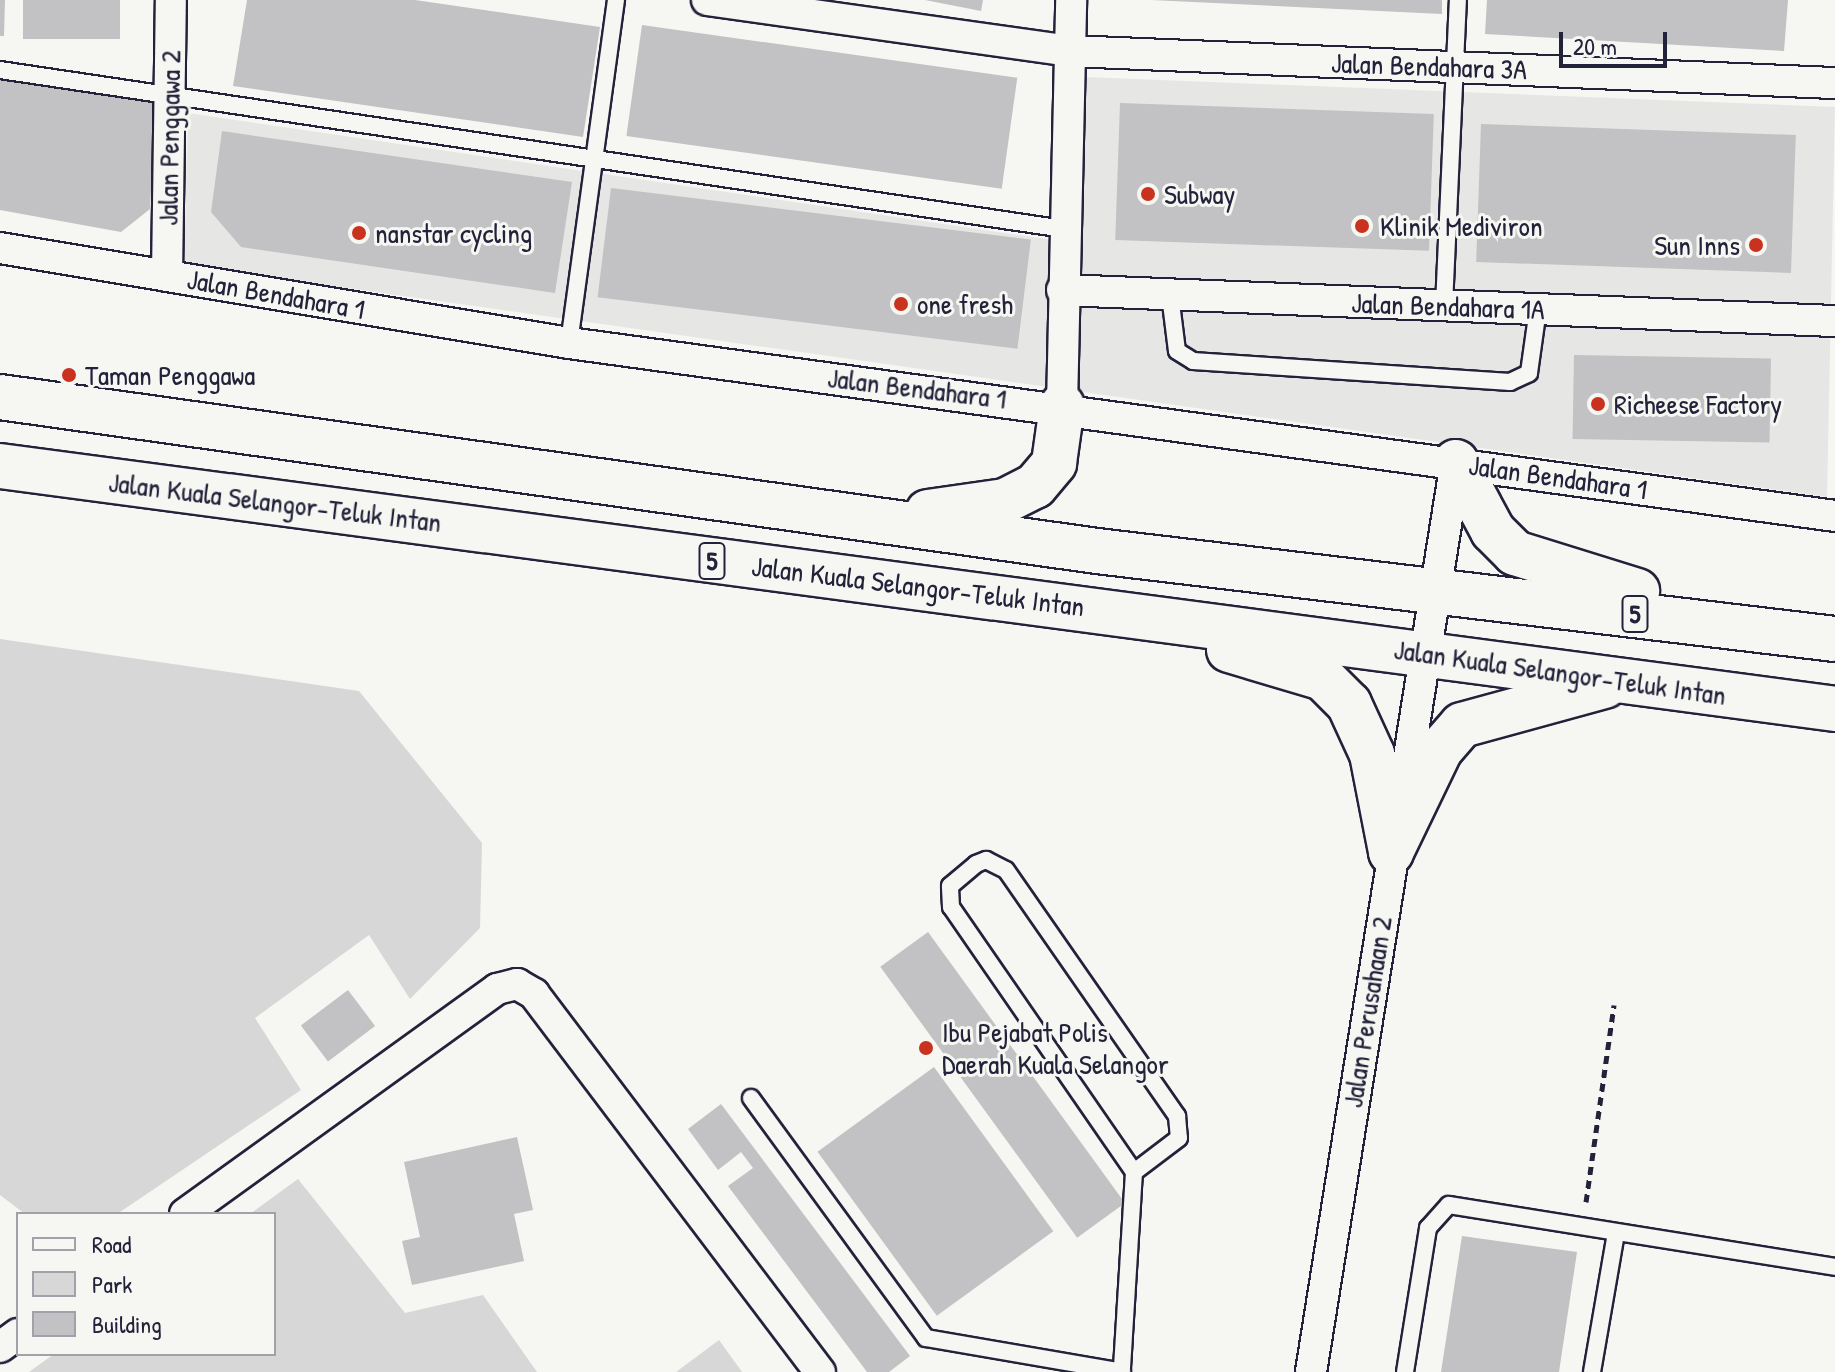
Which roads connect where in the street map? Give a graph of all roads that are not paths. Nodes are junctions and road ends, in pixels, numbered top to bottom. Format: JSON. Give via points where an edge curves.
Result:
{"nodes":[{"id":1,"x":171,"y":0,"type":"edge"},
{"id":2,"x":616,"y":0,"type":"edge"},
{"id":3,"x":707,"y":0,"type":"edge"},
{"id":4,"x":1071,"y":0,"type":"edge"},
{"id":5,"x":1458,"y":0,"type":"edge"},
{"id":6,"x":1070,"y":51,"type":"junction"},
{"id":7,"x":1455,"y":67,"type":"junction"},
{"id":8,"x":0,"y":70,"type":"edge"},
{"id":9,"x":1835,"y":83,"type":"edge"},
{"id":10,"x":170,"y":97,"type":"junction"},
{"id":11,"x":595,"y":158,"type":"junction"},
{"id":12,"x":1064,"y":229,"type":"junction"},
{"id":13,"x":0,"y":248,"type":"edge"},
{"id":14,"x":167,"y":276,"type":"junction"},
{"id":15,"x":1062,"y":290,"type":"junction"},
{"id":16,"x":1170,"y":295,"type":"junction"},
{"id":17,"x":1444,"y":306,"type":"junction"},
{"id":18,"x":1538,"y":309,"type":"junction"},
{"id":19,"x":1835,"y":321,"type":"edge"},
{"id":20,"x":569,"y":343,"type":"junction"},
{"id":21,"x":0,"y":397,"type":"edge"},
{"id":22,"x":1062,"y":406,"type":"junction"},
{"id":23,"x":1456,"y":462,"type":"junction"},
{"id":24,"x":0,"y":466,"type":"edge"},
{"id":25,"x":1835,"y":516,"type":"edge"},
{"id":26,"x":878,"y":519,"type":"junction"},
{"id":27,"x":1435,"y":589,"type":"junction"},
{"id":28,"x":988,"y":593,"type":"junction"},
{"id":29,"x":1835,"y":626,"type":"edge"},
{"id":30,"x":1835,"y":639,"type":"edge"},
{"id":31,"x":1425,"y":653,"type":"junction"},
{"id":32,"x":1627,"y":681,"type":"junction"},
{"id":33,"x":1835,"y":709,"type":"edge"},
{"id":34,"x":1391,"y":852,"type":"junction"},
{"id":35,"x":751,"y":1098,"type":"dead end"},
{"id":36,"x":1134,"y":1172,"type":"junction"},
{"id":37,"x":188,"y":1212,"type":"edge"},
{"id":38,"x":1616,"y":1233,"type":"junction"},
{"id":39,"x":1835,"y":1267,"type":"edge"},
{"id":40,"x":1122,"y":1370,"type":"edge"},
{"id":41,"x":820,"y":1372,"type":"edge"},
{"id":42,"x":1311,"y":1372,"type":"edge"},
{"id":43,"x":1405,"y":1372,"type":"edge"},
{"id":44,"x":1592,"y":1372,"type":"edge"}],
"edges":[{"from":1,"to":10,"type":"street","name":"Jalan Penggawa 2"},
{"from":2,"to":11,"type":"lane"},
{"from":3,"to":6,"type":"street","name":"Jalan Bendahara 3A"},
{"from":4,"to":6,"type":"street"},
{"from":5,"to":7,"type":"lane"},
{"from":6,"to":7,"type":"street","name":"Jalan Bendahara 3A"},
{"from":6,"to":12,"type":"street"},
{"from":7,"to":9,"type":"street","name":"Jalan Bendahara 3A"},
{"from":7,"to":17,"type":"lane"},
{"from":8,"to":10,"type":"lane"},
{"from":10,"to":11,"type":"lane"},
{"from":10,"to":14,"type":"street","name":"Jalan Penggawa 2"},
{"from":11,"to":12,"type":"lane"},
{"from":11,"to":20,"type":"lane"},
{"from":12,"to":15,"type":"street"},
{"from":13,"to":14,"type":"street","name":"Jalan Bendahara 1"},
{"from":14,"to":20,"type":"street","name":"Jalan Bendahara 1"},
{"from":15,"to":16,"type":"street","name":"Jalan Bendahara 1A"},
{"from":15,"to":22,"type":"street"},
{"from":16,"to":17,"type":"street","name":"Jalan Bendahara 1A"},
{"from":16,"to":18,"type":"lane","via":[[1177,351],[1193,361],[1510,382],[1529,373]]},
{"from":17,"to":18,"type":"street","name":"Jalan Bendahara 1A"},
{"from":18,"to":19,"type":"street","name":"Jalan Bendahara 1A"},
{"from":20,"to":22,"type":"street","name":"Jalan Bendahara 1"},
{"from":21,"to":26,"type":"highway","name":"Jalan Kuala Selangor-Teluk Intan","number":"5"},
{"from":22,"to":23,"type":"street","name":"Jalan Bendahara 1"},
{"from":22,"to":26,"type":"highway","via":[[1054,463],[1035,486],[1005,501]]},
{"from":23,"to":25,"type":"street","name":"Jalan Bendahara 1"},
{"from":23,"to":27,"type":"street","name":"Jalan Perusahaan 2"},
{"from":23,"to":29,"type":"highway","via":[[1493,531],[1515,553],[1602,585]]},
{"from":24,"to":28,"type":"highway","name":"Jalan Kuala Selangor-Teluk Intan","number":"5"},
{"from":26,"to":27,"type":"highway","name":"Jalan Kuala Selangor-Teluk Intan","number":"5"},
{"from":27,"to":30,"type":"highway","name":"Jalan Kuala Selangor-Teluk Intan","number":"5"},
{"from":27,"to":31,"type":"street","name":"Jalan Perusahaan 2"},
{"from":28,"to":31,"type":"highway","name":"Jalan Kuala Selangor-Teluk Intan","number":"5"},
{"from":28,"to":34,"type":"highway","via":[[1323,678],[1349,704],[1372,754]]},
{"from":31,"to":32,"type":"highway","name":"Jalan Kuala Selangor-Teluk Intan","number":"5"},
{"from":31,"to":34,"type":"street","name":"Jalan Perusahaan 2"},
{"from":32,"to":33,"type":"highway","name":"Jalan Kuala Selangor-Teluk Intan","number":"5"},
{"from":32,"to":34,"type":"highway","via":[[1462,725],[1440,750]]},
{"from":34,"to":42,"type":"street","name":"Jalan Perusahaan 2"},
{"from":35,"to":40,"type":"lane","via":[[926,1338]]},
{"from":36,"to":36,"type":"lane","via":[[951,907],[950,886],[976,864],[986,860],[1006,870],[1177,1116],[1179,1138]]},
{"from":36,"to":40,"type":"lane"},
{"from":37,"to":41,"type":"street","via":[[497,989],[517,984],[534,994]]},
{"from":38,"to":39,"type":"lane"},
{"from":38,"to":43,"type":"lane","via":[[1460,1205],[1440,1210],[1428,1228]]},
{"from":38,"to":44,"type":"lane"}]}
